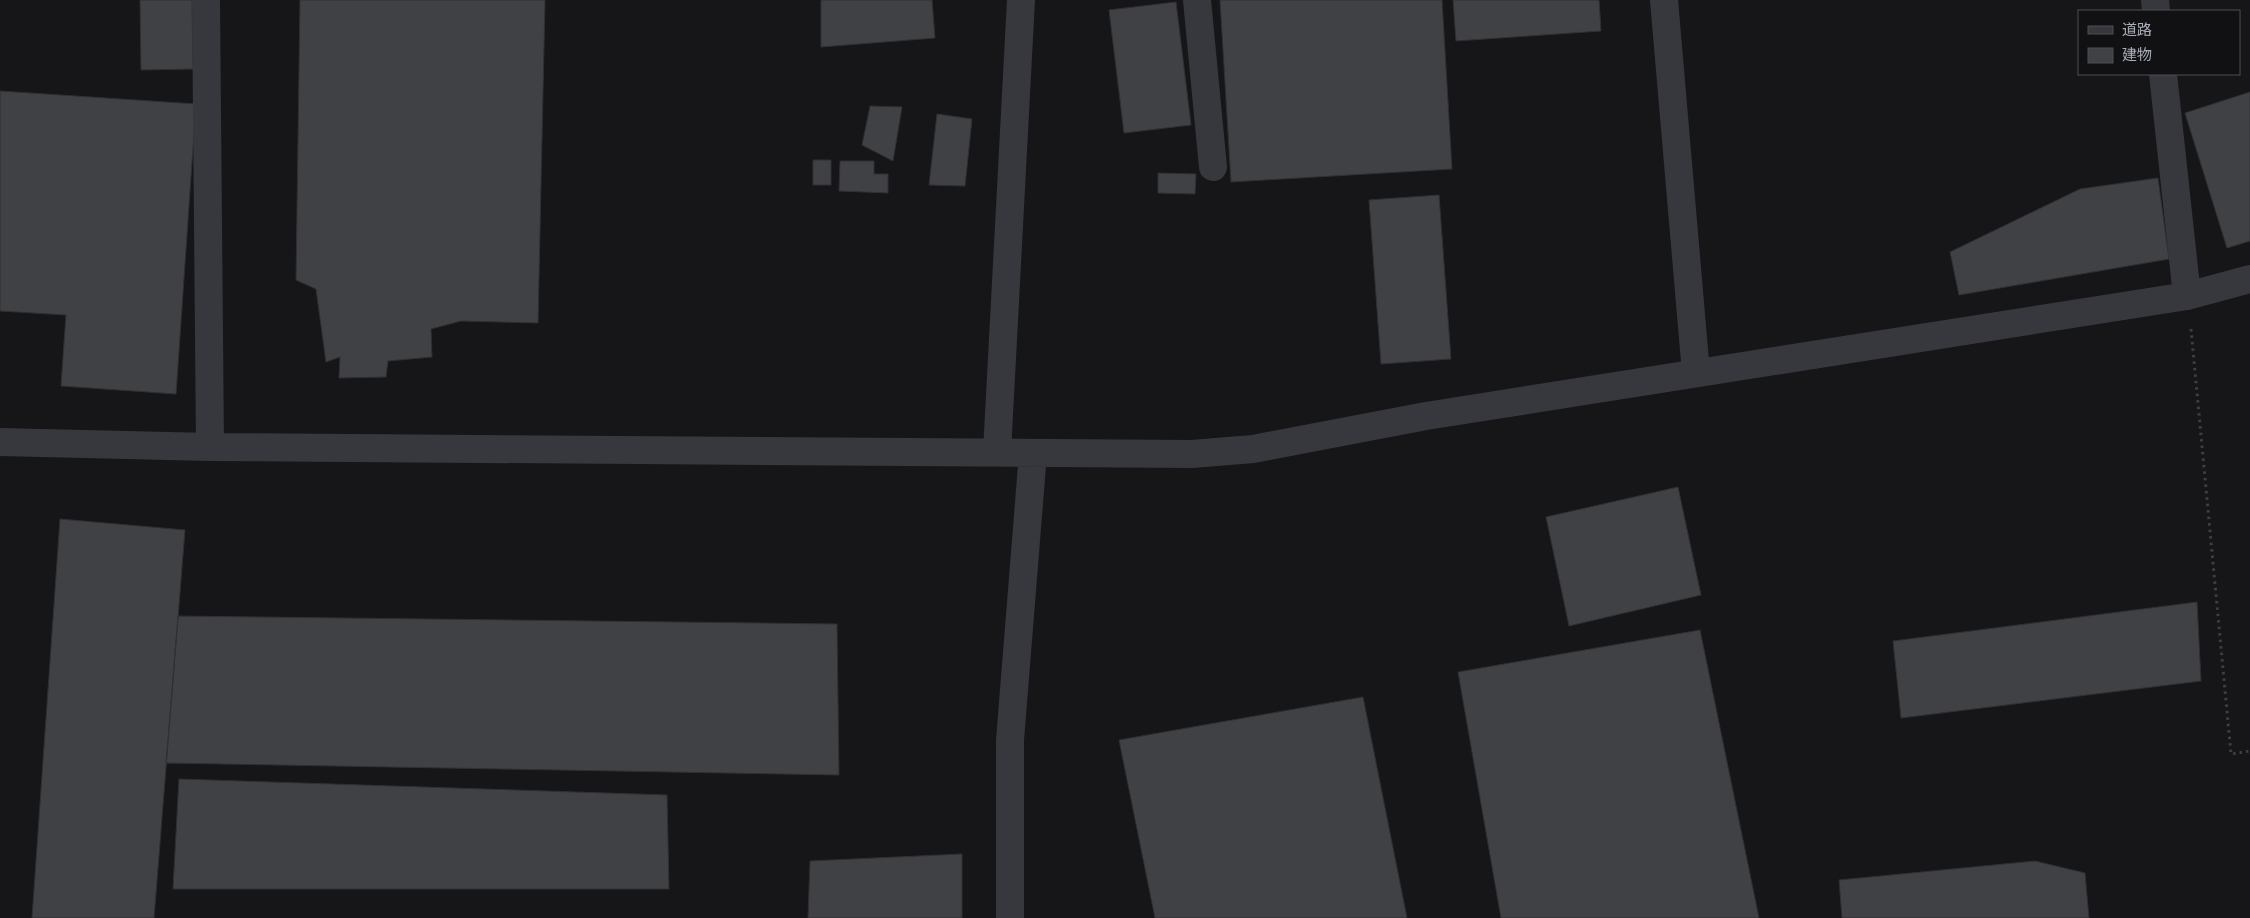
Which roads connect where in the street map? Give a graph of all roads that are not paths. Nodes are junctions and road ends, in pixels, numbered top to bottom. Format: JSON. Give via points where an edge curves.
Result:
{"nodes":[{"id":1,"x":206,"y":0,"type":"edge"},
{"id":2,"x":1022,"y":0,"type":"edge"},
{"id":3,"x":1197,"y":0,"type":"edge"},
{"id":4,"x":1664,"y":0,"type":"edge"},
{"id":5,"x":2163,"y":75,"type":"edge"},
{"id":6,"x":1213,"y":167,"type":"dead end"},
{"id":7,"x":2250,"y":278,"type":"edge"},
{"id":8,"x":2187,"y":296,"type":"junction"},
{"id":9,"x":1696,"y":373,"type":"junction"},
{"id":10,"x":0,"y":442,"type":"edge"},
{"id":11,"x":210,"y":447,"type":"junction"},
{"id":12,"x":997,"y":452,"type":"junction"},
{"id":13,"x":1032,"y":453,"type":"junction"},
{"id":14,"x":1010,"y":918,"type":"edge"}],
"edges":[{"from":1,"to":11,"type":"street"},
{"from":2,"to":12,"type":"street"},
{"from":3,"to":6,"type":"street"},
{"from":4,"to":9,"type":"street"},
{"from":5,"to":8,"type":"street"},
{"from":7,"to":8,"type":"street"},
{"from":8,"to":9,"type":"street"},
{"from":9,"to":13,"type":"street","via":[[1426,416],[1253,449],[1192,454]]},
{"from":10,"to":11,"type":"street"},
{"from":11,"to":12,"type":"street"},
{"from":12,"to":13,"type":"street"},
{"from":13,"to":14,"type":"street","via":[[1010,740]]}]}
